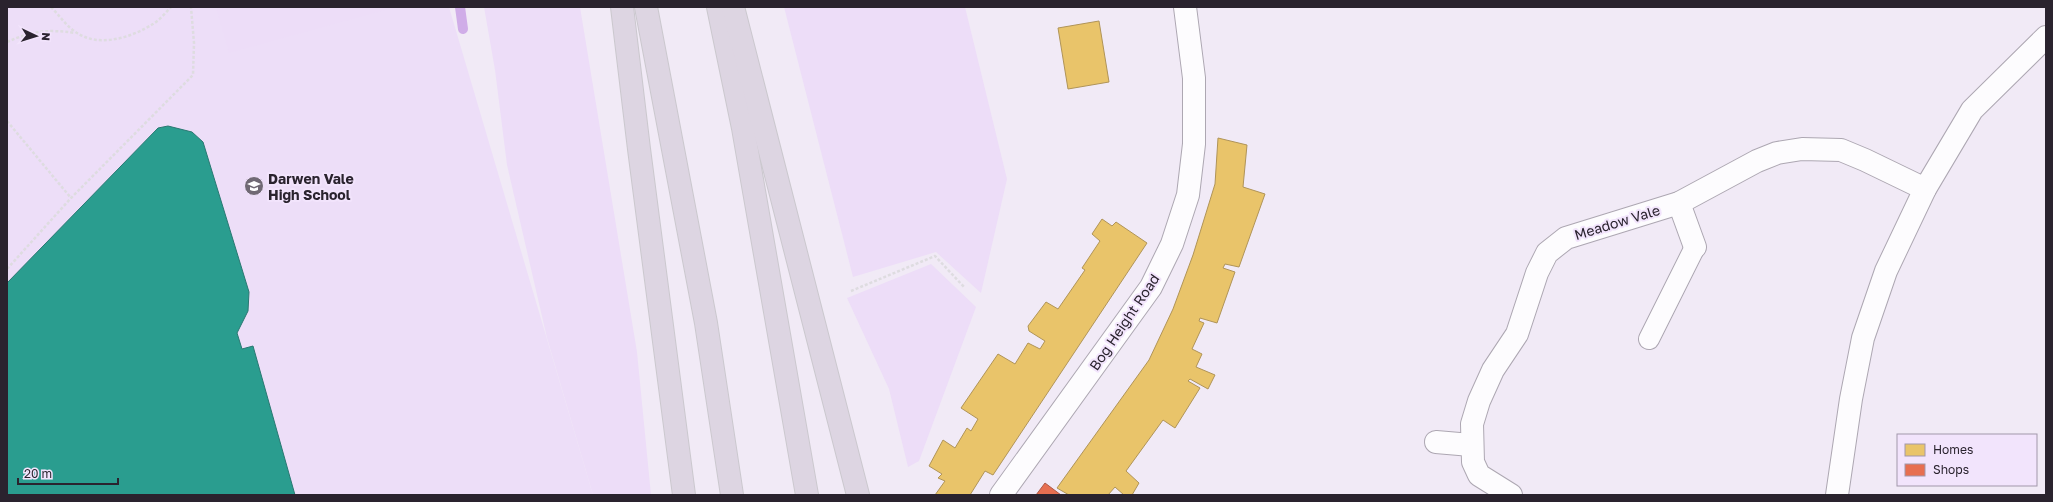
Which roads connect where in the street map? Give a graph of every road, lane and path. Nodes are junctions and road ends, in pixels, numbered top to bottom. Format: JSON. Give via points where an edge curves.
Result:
{"nodes":[{"id":1,"x":51,"y":7,"type":"edge"},
{"id":2,"x":171,"y":7,"type":"edge"},
{"id":3,"x":191,"y":7,"type":"edge"},
{"id":4,"x":622,"y":7,"type":"edge"},
{"id":5,"x":646,"y":7,"type":"edge"},
{"id":6,"x":718,"y":7,"type":"edge"},
{"id":7,"x":734,"y":7,"type":"edge"},
{"id":8,"x":1185,"y":7,"type":"edge"},
{"id":9,"x":76,"y":33,"type":"junction"},
{"id":10,"x":2046,"y":37,"type":"edge"},
{"id":11,"x":7,"y":42,"type":"edge"},
{"id":12,"x":7,"y":121,"type":"edge"},
{"id":13,"x":1926,"y":189,"type":"junction"},
{"id":14,"x":71,"y":198,"type":"junction"},
{"id":15,"x":1679,"y":203,"type":"junction"},
{"id":16,"x":1696,"y":247,"type":"joint"},
{"id":17,"x":7,"y":268,"type":"edge"},
{"id":18,"x":965,"y":288,"type":"dead end"},
{"id":19,"x":851,"y":291,"type":"dead end"},
{"id":20,"x":1650,"y":339,"type":"dead end"},
{"id":21,"x":1436,"y":442,"type":"dead end"},
{"id":22,"x":1471,"y":445,"type":"junction"},
{"id":23,"x":684,"y":495,"type":"edge"},
{"id":24,"x":732,"y":495,"type":"edge"},
{"id":25,"x":807,"y":495,"type":"edge"},
{"id":26,"x":858,"y":495,"type":"edge"},
{"id":27,"x":1001,"y":495,"type":"edge"},
{"id":28,"x":1512,"y":495,"type":"edge"},
{"id":29,"x":1837,"y":495,"type":"edge"}],
"edges":[{"from":1,"to":9,"type":"path"},
{"from":2,"to":9,"type":"path","via":[[154,24],[128,36],[108,41],[87,38]]},
{"from":3,"to":14,"type":"path","via":[[193,75]]},
{"from":4,"to":23,"type":"highway","via":[[638,149]]},
{"from":5,"to":24,"type":"highway","via":[[706,323]]},
{"from":6,"to":25,"type":"highway","via":[[743,128]]},
{"from":7,"to":26,"type":"highway"},
{"from":8,"to":27,"type":"street","name":"Bog Height Road","via":[[1194,78],[1194,144],[1188,195],[1172,244],[1151,287]]},
{"from":9,"to":11,"type":"path","via":[[55,30],[30,32]]},
{"from":10,"to":13,"type":"street","via":[[1972,110]]},
{"from":12,"to":14,"type":"path"},
{"from":13,"to":15,"type":"street","name":"Meadow Vale","via":[[1841,150],[1802,149],[1777,153],[1757,161]]},
{"from":13,"to":29,"type":"street","via":[[1886,271],[1863,338]]},
{"from":14,"to":17,"type":"path"},
{"from":15,"to":16,"type":"street"},
{"from":15,"to":22,"type":"street","name":"Meadow Vale","via":[[1566,238],[1547,253],[1537,273],[1517,334],[1493,370],[1479,401],[1472,424]]},
{"from":16,"to":20,"type":"lane"},
{"from":18,"to":19,"type":"path","via":[[935,256]]},
{"from":21,"to":22,"type":"street"},
{"from":22,"to":28,"type":"street","name":"Meadow Vale","via":[[1473,462],[1479,475]]}]}
